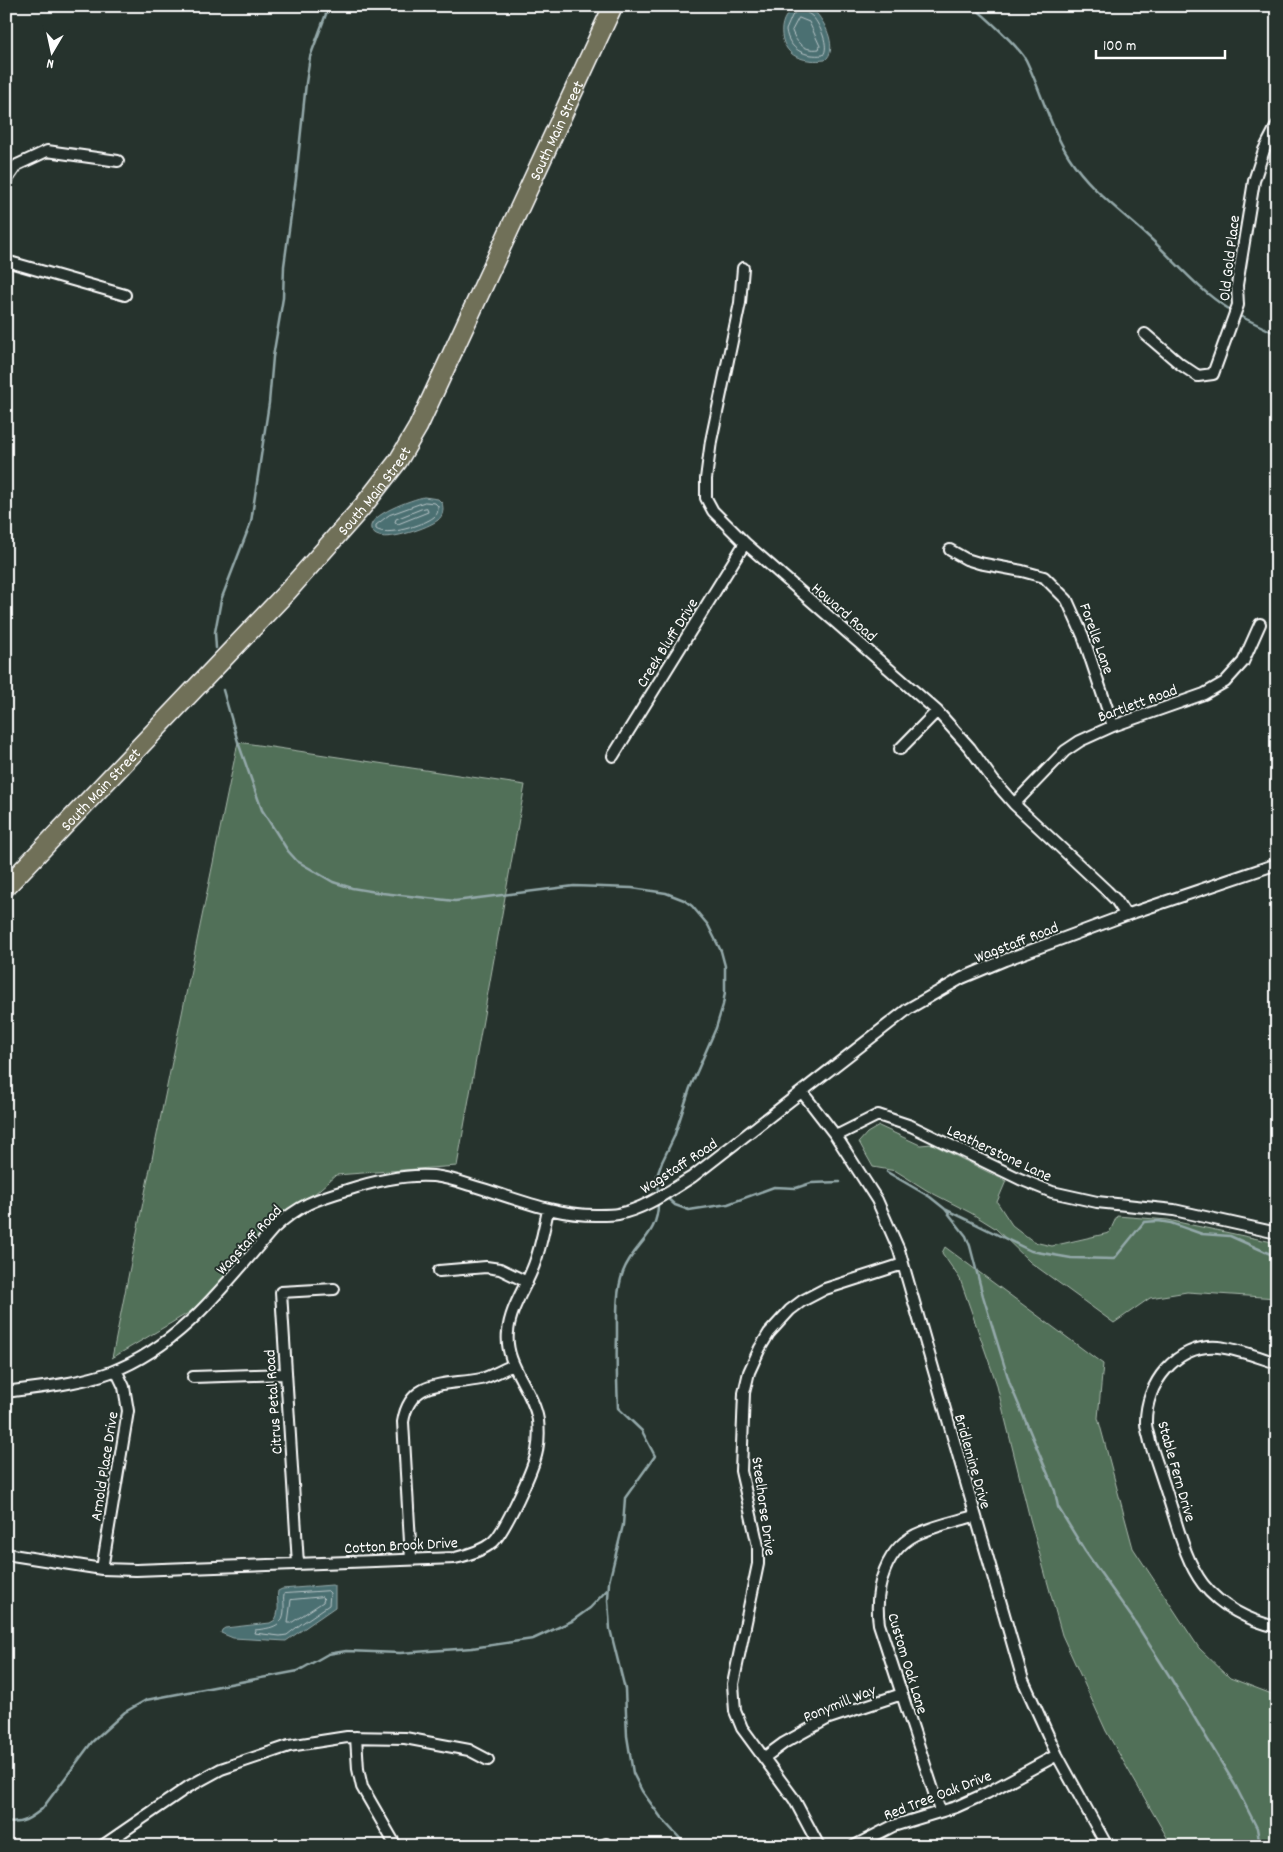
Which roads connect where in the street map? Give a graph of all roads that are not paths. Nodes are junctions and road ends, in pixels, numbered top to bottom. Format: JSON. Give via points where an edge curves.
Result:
{"nodes":[{"id":1,"x":613,"y":6,"type":"edge"},
{"id":2,"x":1277,"y":125,"type":"edge"},
{"id":3,"x":118,"y":161,"type":"dead end"},
{"id":4,"x":6,"y":181,"type":"edge"},
{"id":5,"x":6,"y":261,"type":"edge"},
{"id":6,"x":744,"y":268,"type":"dead end"},
{"id":7,"x":125,"y":295,"type":"dead end"},
{"id":8,"x":1145,"y":334,"type":"dead end"},
{"id":9,"x":745,"y":543,"type":"junction"},
{"id":10,"x":950,"y":550,"type":"dead end"},
{"id":11,"x":1260,"y":624,"type":"dead end"},
{"id":12,"x":937,"y":711,"type":"junction"},
{"id":13,"x":1113,"y":726,"type":"junction"},
{"id":14,"x":900,"y":749,"type":"dead end"},
{"id":15,"x":613,"y":756,"type":"dead end"},
{"id":16,"x":1014,"y":804,"type":"junction"},
{"id":17,"x":1277,"y":864,"type":"edge"},
{"id":18,"x":6,"y":887,"type":"edge"},
{"id":19,"x":1126,"y":915,"type":"junction"},
{"id":20,"x":802,"y":1092,"type":"junction"},
{"id":21,"x":836,"y":1136,"type":"junction"},
{"id":22,"x":548,"y":1210,"type":"junction"},
{"id":23,"x":1277,"y":1234,"type":"edge"},
{"id":24,"x":903,"y":1264,"type":"junction"},
{"id":25,"x":439,"y":1271,"type":"dead end"},
{"id":26,"x":527,"y":1282,"type":"junction"},
{"id":27,"x":334,"y":1289,"type":"dead end"},
{"id":28,"x":1277,"y":1363,"type":"edge"},
{"id":29,"x":514,"y":1365,"type":"junction"},
{"id":30,"x":116,"y":1370,"type":"junction"},
{"id":31,"x":286,"y":1374,"type":"junction"},
{"id":32,"x":193,"y":1377,"type":"dead end"},
{"id":33,"x":6,"y":1392,"type":"edge"},
{"id":34,"x":974,"y":1516,"type":"junction"},
{"id":35,"x":12,"y":1555,"type":"dead end"},
{"id":36,"x":411,"y":1560,"type":"junction"},
{"id":37,"x":298,"y":1564,"type":"junction"},
{"id":38,"x":102,"y":1569,"type":"junction"},
{"id":39,"x":1277,"y":1628,"type":"edge"},
{"id":40,"x":902,"y":1694,"type":"junction"},
{"id":41,"x":356,"y":1737,"type":"junction"},
{"id":42,"x":1057,"y":1755,"type":"junction"},
{"id":43,"x":765,"y":1757,"type":"junction"},
{"id":44,"x":488,"y":1760,"type":"dead end"},
{"id":45,"x":940,"y":1811,"type":"junction"},
{"id":46,"x":102,"y":1846,"type":"edge"},
{"id":47,"x":396,"y":1846,"type":"edge"},
{"id":48,"x":819,"y":1846,"type":"edge"},
{"id":49,"x":854,"y":1846,"type":"edge"},
{"id":50,"x":1108,"y":1846,"type":"edge"}],
"edges":[{"from":1,"to":18,"type":"highway","name":"South Main Street","via":[[418,427],[398,460],[363,506],[287,592]]},
{"from":2,"to":8,"type":"street","name":"Old Gold Place","via":[[1264,150],[1254,181],[1237,285],[1238,305],[1213,374],[1198,376]]},
{"from":3,"to":4,"type":"street","via":[[47,151],[16,165]]},
{"from":5,"to":7,"type":"street"},
{"from":6,"to":9,"type":"street","name":"Howard Road","via":[[711,441],[706,498],[713,511]]},
{"from":9,"to":12,"type":"street","name":"Howard Road"},
{"from":9,"to":15,"type":"street","name":"Creek Bluff Drive"},
{"from":10,"to":13,"type":"street","name":"Forelle Lane","via":[[972,561],[1044,577],[1068,600]]},
{"from":11,"to":13,"type":"street","name":"Bartlett Road","via":[[1244,662],[1225,682],[1204,694]]},
{"from":12,"to":14,"type":"street"},
{"from":12,"to":16,"type":"street","name":"Howard Road"},
{"from":13,"to":16,"type":"street","name":"Bartlett Road","via":[[1080,740],[1065,751]]},
{"from":16,"to":19,"type":"street","name":"Howard Road","via":[[1107,891]]},
{"from":17,"to":19,"type":"street","name":"Wagstaff Road"},
{"from":19,"to":20,"type":"street","name":"Wagstaff Road","via":[[962,978],[908,1009]]},
{"from":20,"to":21,"type":"street","name":"Bridlemine Drive"},
{"from":20,"to":22,"type":"street","name":"Wagstaff Road","via":[[692,1177],[656,1199],[618,1214]]},
{"from":21,"to":23,"type":"street","name":"Leatherstone Lane","via":[[878,1115],[911,1126],[1052,1192],[1097,1202],[1161,1208]]},
{"from":21,"to":24,"type":"street","name":"Bridlemine Drive","via":[[877,1200]]},
{"from":22,"to":26,"type":"street","name":"Cotton Brook Drive"},
{"from":22,"to":30,"type":"street","name":"Wagstaff Road","via":[[432,1176],[364,1184],[316,1200],[298,1208],[274,1228],[223,1288],[166,1342]]},
{"from":24,"to":34,"type":"street","name":"Bridlemine Drive"},
{"from":24,"to":43,"type":"street","name":"Steelhorse Drive","via":[[825,1289],[790,1310],[768,1333],[749,1372],[744,1393],[741,1471],[758,1546],[758,1564],[734,1696],[742,1728]]},
{"from":25,"to":26,"type":"street","via":[[486,1267],[500,1269]]},
{"from":26,"to":29,"type":"street","name":"Cotton Brook Drive","via":[[508,1330],[507,1342]]},
{"from":27,"to":31,"type":"street","name":"Citrus Petal Road","via":[[281,1292]]},
{"from":28,"to":39,"type":"street","name":"Stable Fern Drive","via":[[1218,1347],[1186,1354],[1160,1376],[1148,1399],[1146,1424],[1190,1562],[1203,1584],[1226,1605],[1250,1620]]},
{"from":29,"to":36,"type":"street","via":[[484,1378],[435,1385],[422,1390],[408,1403],[403,1422]]},
{"from":29,"to":36,"type":"street","name":"Cotton Brook Drive","via":[[538,1419],[538,1449],[501,1532],[492,1543],[472,1554]]},
{"from":30,"to":33,"type":"street","name":"Wagstaff Road","via":[[85,1380]]},
{"from":30,"to":38,"type":"street","name":"Arnold Place Drive","via":[[124,1387],[128,1411]]},
{"from":31,"to":32,"type":"street"},
{"from":31,"to":37,"type":"street","name":"Citrus Petal Road"},
{"from":34,"to":40,"type":"street","name":"Custom Oak Lane","via":[[920,1532],[901,1546],[879,1583],[876,1606],[879,1624]]},
{"from":34,"to":42,"type":"street","name":"Bridlemine Drive","via":[[1023,1680]]},
{"from":35,"to":38,"type":"street","name":"Cotton Brook Drive"},
{"from":36,"to":37,"type":"street","name":"Cotton Brook Drive"},
{"from":37,"to":38,"type":"street","name":"Cotton Brook Drive"},
{"from":40,"to":43,"type":"street","name":"Ponymill Way","via":[[829,1718]]},
{"from":40,"to":45,"type":"street","name":"Custom Oak Lane"},
{"from":41,"to":44,"type":"street","via":[[405,1738],[469,1750]]},
{"from":41,"to":46,"type":"street","via":[[288,1746],[221,1769],[188,1787]]},
{"from":41,"to":47,"type":"street","via":[[362,1787]]},
{"from":42,"to":45,"type":"street","name":"Red Tree Oak Drive","via":[[987,1793]]},
{"from":42,"to":50,"type":"street","name":"Bridlemine Drive"},
{"from":43,"to":48,"type":"street","name":"Steelhorse Drive","via":[[794,1799]]},
{"from":45,"to":49,"type":"street","name":"Red Tree Oak Drive","via":[[893,1826]]}]}
